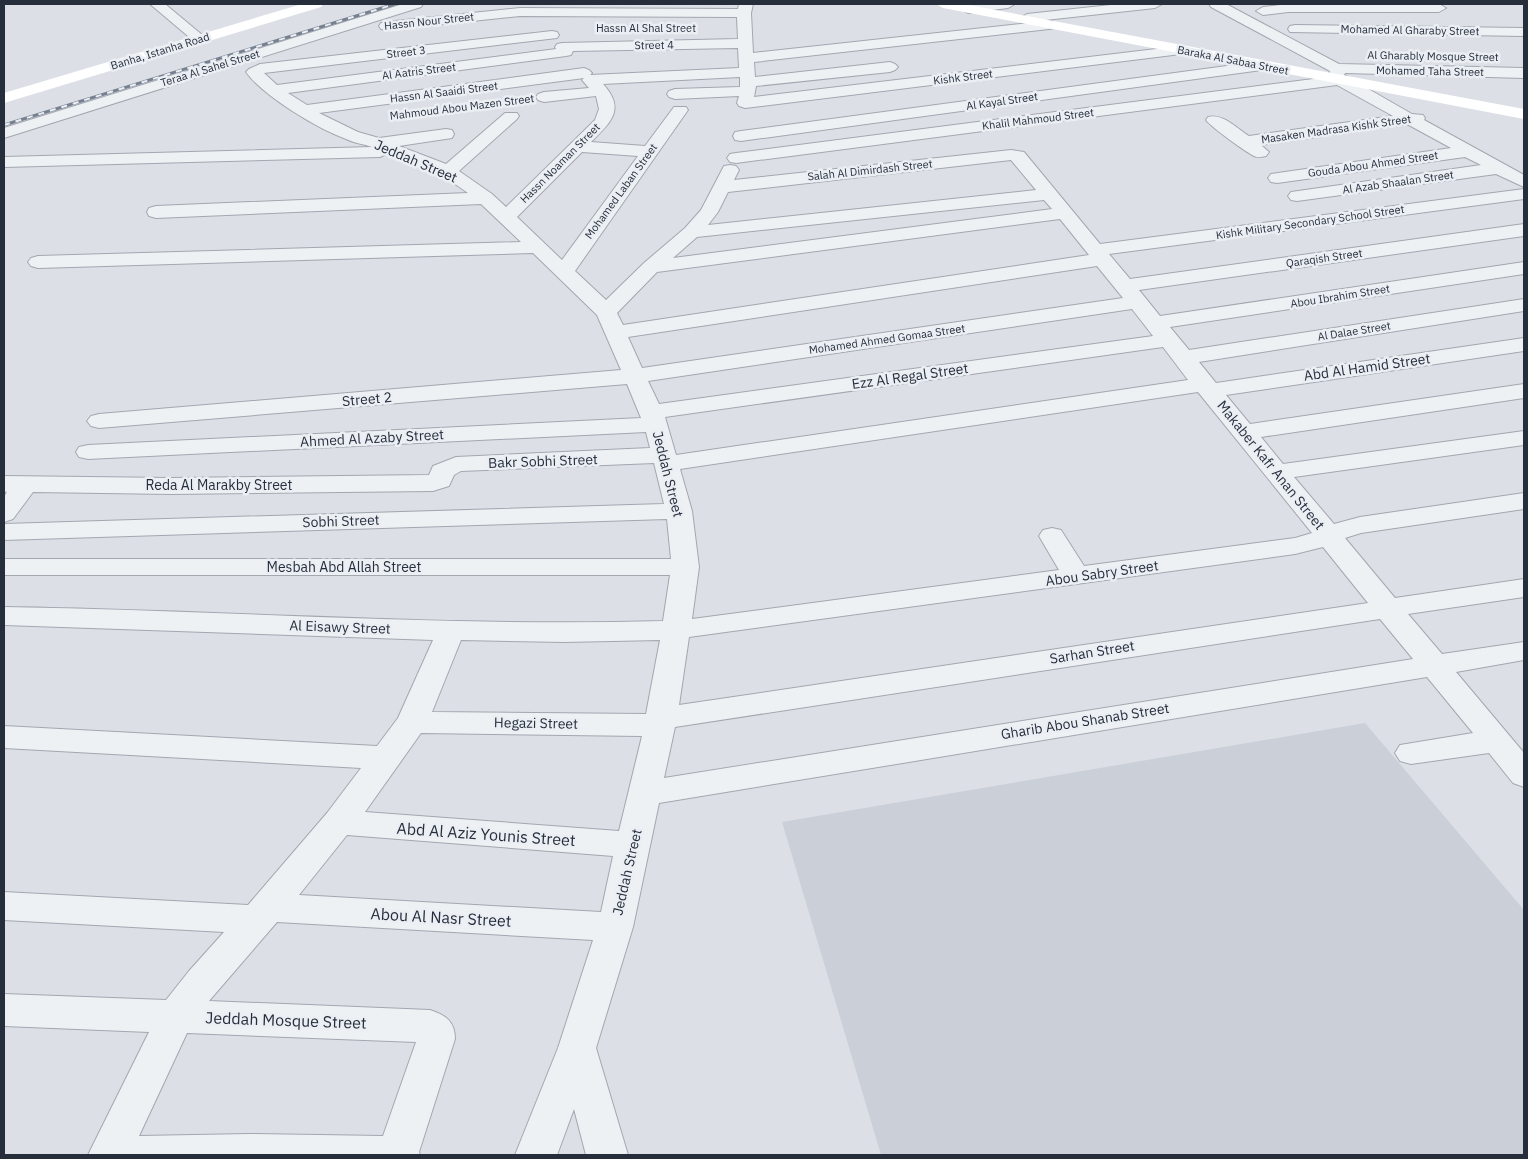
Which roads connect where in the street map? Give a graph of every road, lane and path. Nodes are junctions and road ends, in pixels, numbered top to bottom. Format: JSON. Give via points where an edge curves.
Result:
{"nodes":[{"id":1,"x":157,"y":4,"type":"edge"},
{"id":2,"x":316,"y":4,"type":"edge"},
{"id":3,"x":416,"y":4,"type":"edge"},
{"id":4,"x":762,"y":4,"type":"edge"},
{"id":5,"x":943,"y":4,"type":"edge"},
{"id":6,"x":1008,"y":4,"type":"edge"},
{"id":7,"x":1155,"y":4,"type":"edge"},
{"id":8,"x":1216,"y":4,"type":"edge"},
{"id":9,"x":1440,"y":8,"type":"dead end"},
{"id":10,"x":968,"y":9,"type":"junction"},
{"id":11,"x":1262,"y":10,"type":"edge"},
{"id":12,"x":532,"y":12,"type":"junction"},
{"id":13,"x":1020,"y":19,"type":"junction"},
{"id":14,"x":1245,"y":19,"type":"junction"},
{"id":15,"x":1049,"y":24,"type":"junction"},
{"id":16,"x":325,"y":32,"type":"junction"},
{"id":17,"x":1524,"y":32,"type":"edge"},
{"id":18,"x":1290,"y":35,"type":"junction"},
{"id":19,"x":200,"y":39,"type":"junction"},
{"id":20,"x":1131,"y":40,"type":"junction"},
{"id":21,"x":1082,"y":46,"type":"dead end"},
{"id":22,"x":745,"y":48,"type":"edge"},
{"id":23,"x":1181,"y":50,"type":"junction"},
{"id":24,"x":1476,"y":57,"type":"dead end"},
{"id":25,"x":579,"y":63,"type":"junction"},
{"id":26,"x":905,"y":65,"type":"dead end"},
{"id":27,"x":1264,"y":66,"type":"junction"},
{"id":28,"x":1342,"y":68,"type":"junction"},
{"id":29,"x":1113,"y":70,"type":"dead end"},
{"id":30,"x":1524,"y":73,"type":"edge"},
{"id":31,"x":266,"y":80,"type":"junction"},
{"id":32,"x":1007,"y":84,"type":"dead end"},
{"id":33,"x":1135,"y":84,"type":"junction"},
{"id":34,"x":1362,"y":84,"type":"junction"},
{"id":35,"x":664,"y":94,"type":"dead end"},
{"id":36,"x":4,"y":98,"type":"edge"},
{"id":37,"x":1026,"y":98,"type":"junction"},
{"id":38,"x":532,"y":99,"type":"dead end"},
{"id":39,"x":1446,"y":99,"type":"junction"},
{"id":40,"x":865,"y":103,"type":"dead end"},
{"id":41,"x":834,"y":106,"type":"dead end"},
{"id":42,"x":508,"y":107,"type":"dead end"},
{"id":43,"x":680,"y":110,"type":"dead end"},
{"id":44,"x":790,"y":111,"type":"dead end"},
{"id":45,"x":1416,"y":114,"type":"junction"},
{"id":46,"x":1524,"y":114,"type":"edge"},
{"id":47,"x":314,"y":117,"type":"junction"},
{"id":48,"x":881,"y":117,"type":"junction"},
{"id":49,"x":354,"y":120,"type":"dead end"},
{"id":50,"x":1214,"y":120,"type":"dead end"},
{"id":51,"x":850,"y":122,"type":"junction"},
{"id":52,"x":804,"y":128,"type":"junction"},
{"id":53,"x":4,"y":133,"type":"edge"},
{"id":54,"x":446,"y":134,"type":"dead end"},
{"id":55,"x":741,"y":136,"type":"junction"},
{"id":56,"x":1245,"y":142,"type":"junction"},
{"id":57,"x":577,"y":146,"type":"junction"},
{"id":58,"x":388,"y":148,"type":"junction"},
{"id":59,"x":1469,"y":151,"type":"junction"},
{"id":60,"x":650,"y":152,"type":"junction"},
{"id":61,"x":1018,"y":156,"type":"joint"},
{"id":62,"x":1267,"y":156,"type":"dead end"},
{"id":63,"x":736,"y":158,"type":"junction"},
{"id":64,"x":4,"y":162,"type":"edge"},
{"id":65,"x":1524,"y":166,"type":"edge"},
{"id":66,"x":1499,"y":168,"type":"junction"},
{"id":67,"x":448,"y":171,"type":"junction"},
{"id":68,"x":1277,"y":178,"type":"dead end"},
{"id":69,"x":1524,"y":182,"type":"edge"},
{"id":70,"x":722,"y":187,"type":"junction"},
{"id":71,"x":1049,"y":194,"type":"junction"},
{"id":72,"x":1524,"y":194,"type":"edge"},
{"id":73,"x":1297,"y":196,"type":"dead end"},
{"id":74,"x":486,"y":198,"type":"junction"},
{"id":75,"x":156,"y":212,"type":"dead end"},
{"id":76,"x":1065,"y":213,"type":"junction"},
{"id":77,"x":506,"y":217,"type":"junction"},
{"id":78,"x":1524,"y":230,"type":"edge"},
{"id":79,"x":692,"y":232,"type":"junction"},
{"id":80,"x":536,"y":247,"type":"junction"},
{"id":81,"x":1099,"y":255,"type":"junction"},
{"id":82,"x":38,"y":262,"type":"dead end"},
{"id":83,"x":651,"y":267,"type":"junction"},
{"id":84,"x":1524,"y":268,"type":"edge"},
{"id":85,"x":563,"y":273,"type":"junction"},
{"id":86,"x":1131,"y":294,"type":"junction"},
{"id":87,"x":1524,"y":305,"type":"edge"},
{"id":88,"x":610,"y":323,"type":"junction"},
{"id":89,"x":1169,"y":340,"type":"junction"},
{"id":90,"x":1524,"y":344,"type":"edge"},
{"id":91,"x":636,"y":376,"type":"junction"},
{"id":92,"x":1208,"y":387,"type":"junction"},
{"id":93,"x":1524,"y":391,"type":"edge"},
{"id":94,"x":654,"y":418,"type":"junction"},
{"id":95,"x":99,"y":421,"type":"dead end"},
{"id":96,"x":1244,"y":432,"type":"junction"},
{"id":97,"x":1524,"y":438,"type":"edge"},
{"id":98,"x":88,"y":452,"type":"dead end"},
{"id":99,"x":665,"y":460,"type":"junction"},
{"id":100,"x":1277,"y":472,"type":"junction"},
{"id":101,"x":433,"y":483,"type":"joint"},
{"id":102,"x":15,"y":484,"type":"edge"},
{"id":103,"x":1524,"y":501,"type":"edge"},
{"id":104,"x":679,"y":511,"type":"junction"},
{"id":105,"x":4,"y":514,"type":"edge"},
{"id":106,"x":4,"y":532,"type":"edge"},
{"id":107,"x":1052,"y":536,"type":"dead end"},
{"id":108,"x":1329,"y":536,"type":"junction"},
{"id":109,"x":4,"y":567,"type":"edge"},
{"id":110,"x":684,"y":567,"type":"junction"},
{"id":111,"x":1077,"y":577,"type":"junction"},
{"id":112,"x":1524,"y":588,"type":"edge"},
{"id":113,"x":1388,"y":607,"type":"junction"},
{"id":114,"x":4,"y":616,"type":"edge"},
{"id":115,"x":676,"y":630,"type":"junction"},
{"id":116,"x":450,"y":631,"type":"junction"},
{"id":117,"x":1524,"y":651,"type":"edge"},
{"id":118,"x":1434,"y":664,"type":"junction"},
{"id":119,"x":660,"y":721,"type":"junction"},
{"id":120,"x":412,"y":722,"type":"junction"},
{"id":121,"x":4,"y":737,"type":"edge"},
{"id":122,"x":1411,"y":753,"type":"dead end"},
{"id":123,"x":386,"y":758,"type":"junction"},
{"id":124,"x":1515,"y":760,"type":"edge"},
{"id":125,"x":646,"y":793,"type":"junction"},
{"id":126,"x":338,"y":822,"type":"junction"},
{"id":127,"x":634,"y":845,"type":"junction"},
{"id":128,"x":4,"y":906,"type":"edge"},
{"id":129,"x":262,"y":914,"type":"junction"},
{"id":130,"x":615,"y":927,"type":"junction"},
{"id":131,"x":4,"y":1010,"type":"edge"},
{"id":132,"x":176,"y":1016,"type":"junction"},
{"id":133,"x":577,"y":1048,"type":"junction"},
{"id":134,"x":110,"y":1155,"type":"edge"},
{"id":135,"x":135,"y":1155,"type":"edge"},
{"id":136,"x":398,"y":1155,"type":"edge"},
{"id":137,"x":536,"y":1155,"type":"edge"},
{"id":138,"x":607,"y":1155,"type":"edge"}],
"edges":[{"from":1,"to":19,"type":"street"},
{"from":2,"to":19,"type":"main road","name":"Banha, Istanha Road"},
{"from":3,"to":16,"type":"street","name":"Teraa Al Sahel Street"},
{"from":4,"to":22,"type":"street"},
{"from":5,"to":10,"type":"main road","name":"Baraka Al Sabaa Street"},
{"from":6,"to":10,"type":"street"},
{"from":7,"to":13,"type":"street"},
{"from":8,"to":14,"type":"street"},
{"from":9,"to":11,"type":"street"},
{"from":10,"to":13,"type":"main road","name":"Baraka Al Sabaa Street"},
{"from":11,"to":14,"type":"street"},
{"from":11,"to":18,"type":"street"},
{"from":12,"to":16,"type":"street","name":"Hassn Nour Street"},
{"from":12,"to":22,"type":"street","name":"Hassn Nour Street"},
{"from":12,"to":25,"type":"street"},
{"from":13,"to":15,"type":"main road","name":"Baraka Al Sabaa Street"},
{"from":14,"to":18,"type":"street"},
{"from":15,"to":20,"type":"main road","name":"Baraka Al Sabaa Street"},
{"from":15,"to":22,"type":"street"},
{"from":16,"to":53,"type":"street","name":"Teraa Al Sahel Street"},
{"from":17,"to":18,"type":"street","name":"Mohamed Al Gharaby Street"},
{"from":18,"to":28,"type":"street"},
{"from":18,"to":28,"type":"street","via":[[1312,38]]},
{"from":19,"to":36,"type":"main road","name":"Banha, Istanha Road"},
{"from":20,"to":21,"type":"street"},
{"from":20,"to":23,"type":"main road","name":"Baraka Al Sabaa Street"},
{"from":22,"to":23,"type":"street","name":"Kishk Street"},
{"from":22,"to":25,"type":"street"},
{"from":22,"to":25,"type":"street"},
{"from":22,"to":26,"type":"street"},
{"from":22,"to":35,"type":"street"},
{"from":22,"to":55,"type":"street"},
{"from":23,"to":27,"type":"main road","name":"Baraka Al Sabaa Street"},
{"from":24,"to":28,"type":"street","name":"Al Gharably Mosque Street"},
{"from":25,"to":31,"type":"street","name":"Al Aatris Street"},
{"from":25,"to":31,"type":"street","name":"Street 3"},
{"from":25,"to":38,"type":"street","name":"Mahmoud Abou Mazen Street"},
{"from":25,"to":47,"type":"street","name":"Hassn Al Saaidi Street"},
{"from":25,"to":57,"type":"street","name":"Hassn Noaman Street","via":[[608,107],[602,122]]},
{"from":27,"to":28,"type":"main road","name":"Baraka Al Sabaa Street"},
{"from":27,"to":33,"type":"street","name":"Al Kayal Street"},
{"from":28,"to":30,"type":"street","name":"Mohamed Taha Street"},
{"from":28,"to":34,"type":"street"},
{"from":28,"to":45,"type":"street"},
{"from":28,"to":63,"type":"street","name":"Khalil Mahmoud Street"},
{"from":29,"to":33,"type":"street"},
{"from":31,"to":47,"type":"street","name":"Jeddah Street"},
{"from":32,"to":37,"type":"street"},
{"from":33,"to":37,"type":"street","name":"Al Kayal Street"},
{"from":34,"to":39,"type":"main road"},
{"from":34,"to":45,"type":"street"},
{"from":37,"to":48,"type":"street","name":"Al Kayal Street"},
{"from":39,"to":45,"type":"main road","via":[[1412,104]]},
{"from":39,"to":46,"type":"main road"},
{"from":40,"to":48,"type":"street"},
{"from":41,"to":51,"type":"street"},
{"from":42,"to":67,"type":"street"},
{"from":43,"to":60,"type":"street","name":"Mohamed Laban Street"},
{"from":44,"to":52,"type":"street"},
{"from":45,"to":56,"type":"street","name":"Masaken Madrasa Kishk Street"},
{"from":45,"to":59,"type":"street"},
{"from":45,"to":65,"type":"street"},
{"from":47,"to":49,"type":"street"},
{"from":47,"to":58,"type":"street","name":"Jeddah Street","via":[[352,136]]},
{"from":48,"to":51,"type":"street","name":"Al Kayal Street"},
{"from":50,"to":56,"type":"street"},
{"from":51,"to":52,"type":"street","name":"Al Kayal Street"},
{"from":52,"to":55,"type":"street","name":"Al Kayal Street"},
{"from":54,"to":58,"type":"street"},
{"from":55,"to":63,"type":"street"},
{"from":56,"to":62,"type":"street"},
{"from":57,"to":60,"type":"street"},
{"from":57,"to":77,"type":"street","name":"Hassn Noaman Street"},
{"from":58,"to":64,"type":"street"},
{"from":58,"to":67,"type":"street","name":"Jeddah Street"},
{"from":59,"to":66,"type":"street"},
{"from":59,"to":68,"type":"street","name":"Gouda Abou Ahmed Street"},
{"from":60,"to":85,"type":"street","name":"Mohamed Laban Street"},
{"from":61,"to":70,"type":"street","name":"Salah Al Dimirdash Street","via":[[1011,154]]},
{"from":61,"to":71,"type":"street","name":"Makaber Kafr Anan Street"},
{"from":63,"to":70,"type":"street"},
{"from":66,"to":69,"type":"street"},
{"from":66,"to":73,"type":"street","name":"Al Azab Shaalan Street"},
{"from":67,"to":74,"type":"street","name":"Jeddah Street"},
{"from":70,"to":79,"type":"street","via":[[710,212]]},
{"from":71,"to":76,"type":"street","name":"Makaber Kafr Anan Street"},
{"from":71,"to":79,"type":"street"},
{"from":72,"to":81,"type":"street","name":"Kishk Military Secondary School Street"},
{"from":74,"to":75,"type":"street"},
{"from":74,"to":77,"type":"street","name":"Jeddah Street"},
{"from":76,"to":81,"type":"street","name":"Makaber Kafr Anan Street"},
{"from":76,"to":83,"type":"street"},
{"from":77,"to":80,"type":"street","name":"Jeddah Street"},
{"from":78,"to":86,"type":"street","name":"Qaraqish Street"},
{"from":79,"to":83,"type":"street"},
{"from":80,"to":82,"type":"street"},
{"from":80,"to":85,"type":"street","name":"Jeddah Street"},
{"from":81,"to":86,"type":"street","name":"Makaber Kafr Anan Street"},
{"from":81,"to":88,"type":"street","name":"Kishk Military Secondary School Street"},
{"from":83,"to":88,"type":"street"},
{"from":84,"to":89,"type":"street","name":"Abou Ibrahim Street"},
{"from":85,"to":88,"type":"street","name":"Jeddah Street"},
{"from":86,"to":89,"type":"street","name":"Makaber Kafr Anan Street"},
{"from":86,"to":91,"type":"street","name":"Mohamed Ahmed Gomaa Street"},
{"from":87,"to":89,"type":"street","name":"Al Dalae Street"},
{"from":88,"to":91,"type":"street","name":"Jeddah Street"},
{"from":89,"to":92,"type":"street","name":"Makaber Kafr Anan Street"},
{"from":89,"to":94,"type":"street","name":"Ezz Al Regal Street"},
{"from":90,"to":92,"type":"street","name":"Abd Al Hamid Street"},
{"from":91,"to":94,"type":"street","name":"Jeddah Street"},
{"from":91,"to":95,"type":"street","name":"Street 2"},
{"from":92,"to":96,"type":"street","name":"Makaber Kafr Anan Street"},
{"from":92,"to":99,"type":"street","name":"Abd Al Hamid Street"},
{"from":93,"to":96,"type":"street"},
{"from":94,"to":98,"type":"street","name":"Ahmed Al Azaby Street"},
{"from":94,"to":99,"type":"street","name":"Jeddah Street"},
{"from":96,"to":100,"type":"street","name":"Makaber Kafr Anan Street"},
{"from":97,"to":100,"type":"street"},
{"from":99,"to":101,"type":"street","name":"Bakr Sobhi Street","via":[[456,464],[442,471],[440,481]]},
{"from":99,"to":104,"type":"street","name":"Jeddah Street"},
{"from":100,"to":108,"type":"street","name":"Makaber Kafr Anan Street"},
{"from":101,"to":102,"type":"street","name":"Reda Al Marakby Street"},
{"from":102,"to":105,"type":"street"},
{"from":103,"to":108,"type":"street","name":"Abou Sabry Street","via":[[1360,525]]},
{"from":104,"to":106,"type":"street","name":"Sobhi Street"},
{"from":104,"to":110,"type":"street","name":"Jeddah Street"},
{"from":107,"to":111,"type":"street"},
{"from":108,"to":111,"type":"street","name":"Abou Sabry Street","via":[[1295,546]]},
{"from":108,"to":113,"type":"street","name":"Makaber Kafr Anan Street"},
{"from":109,"to":110,"type":"street","name":"Mesbah Abd Allah Street"},
{"from":110,"to":115,"type":"street","name":"Jeddah Street"},
{"from":111,"to":115,"type":"street","name":"Abou Sabry Street"},
{"from":112,"to":113,"type":"street","name":"Sarhan Street"},
{"from":113,"to":118,"type":"street","name":"Makaber Kafr Anan Street"},
{"from":113,"to":119,"type":"street","name":"Sarhan Street"},
{"from":114,"to":116,"type":"street","name":"Al Eisawy Street"},
{"from":115,"to":116,"type":"street","name":"Al Eisawy Street","via":[[564,633]]},
{"from":115,"to":119,"type":"street","name":"Jeddah Street"},
{"from":116,"to":120,"type":"street"},
{"from":117,"to":118,"type":"street","name":"Gharib Abou Shanab Street"},
{"from":118,"to":124,"type":"street","name":"Makaber Kafr Anan Street"},
{"from":118,"to":125,"type":"street","name":"Gharib Abou Shanab Street"},
{"from":119,"to":120,"type":"street","name":"Hegazi Street"},
{"from":119,"to":125,"type":"street","name":"Jeddah Street"},
{"from":120,"to":123,"type":"street"},
{"from":121,"to":123,"type":"street"},
{"from":122,"to":124,"type":"street"},
{"from":123,"to":126,"type":"street"},
{"from":125,"to":127,"type":"street","name":"Jeddah Street"},
{"from":126,"to":127,"type":"street","name":"Abd Al Aziz Younis Street"},
{"from":126,"to":129,"type":"street"},
{"from":127,"to":130,"type":"street","name":"Jeddah Street"},
{"from":128,"to":129,"type":"street","name":"Abou Al Nasr Street"},
{"from":129,"to":130,"type":"street","name":"Abou Al Nasr Street"},
{"from":129,"to":132,"type":"street"},
{"from":130,"to":133,"type":"street","name":"Jeddah Street"},
{"from":131,"to":132,"type":"street","name":"Jeddah Mosque Street"},
{"from":132,"to":134,"type":"street"},
{"from":132,"to":136,"type":"street","name":"Jeddah Mosque Street","via":[[430,1026],[436,1031],[436,1039]]},
{"from":133,"to":137,"type":"street","name":"Jeddah Street"},
{"from":133,"to":138,"type":"street"},
{"from":135,"to":136,"type":"street"}]}
